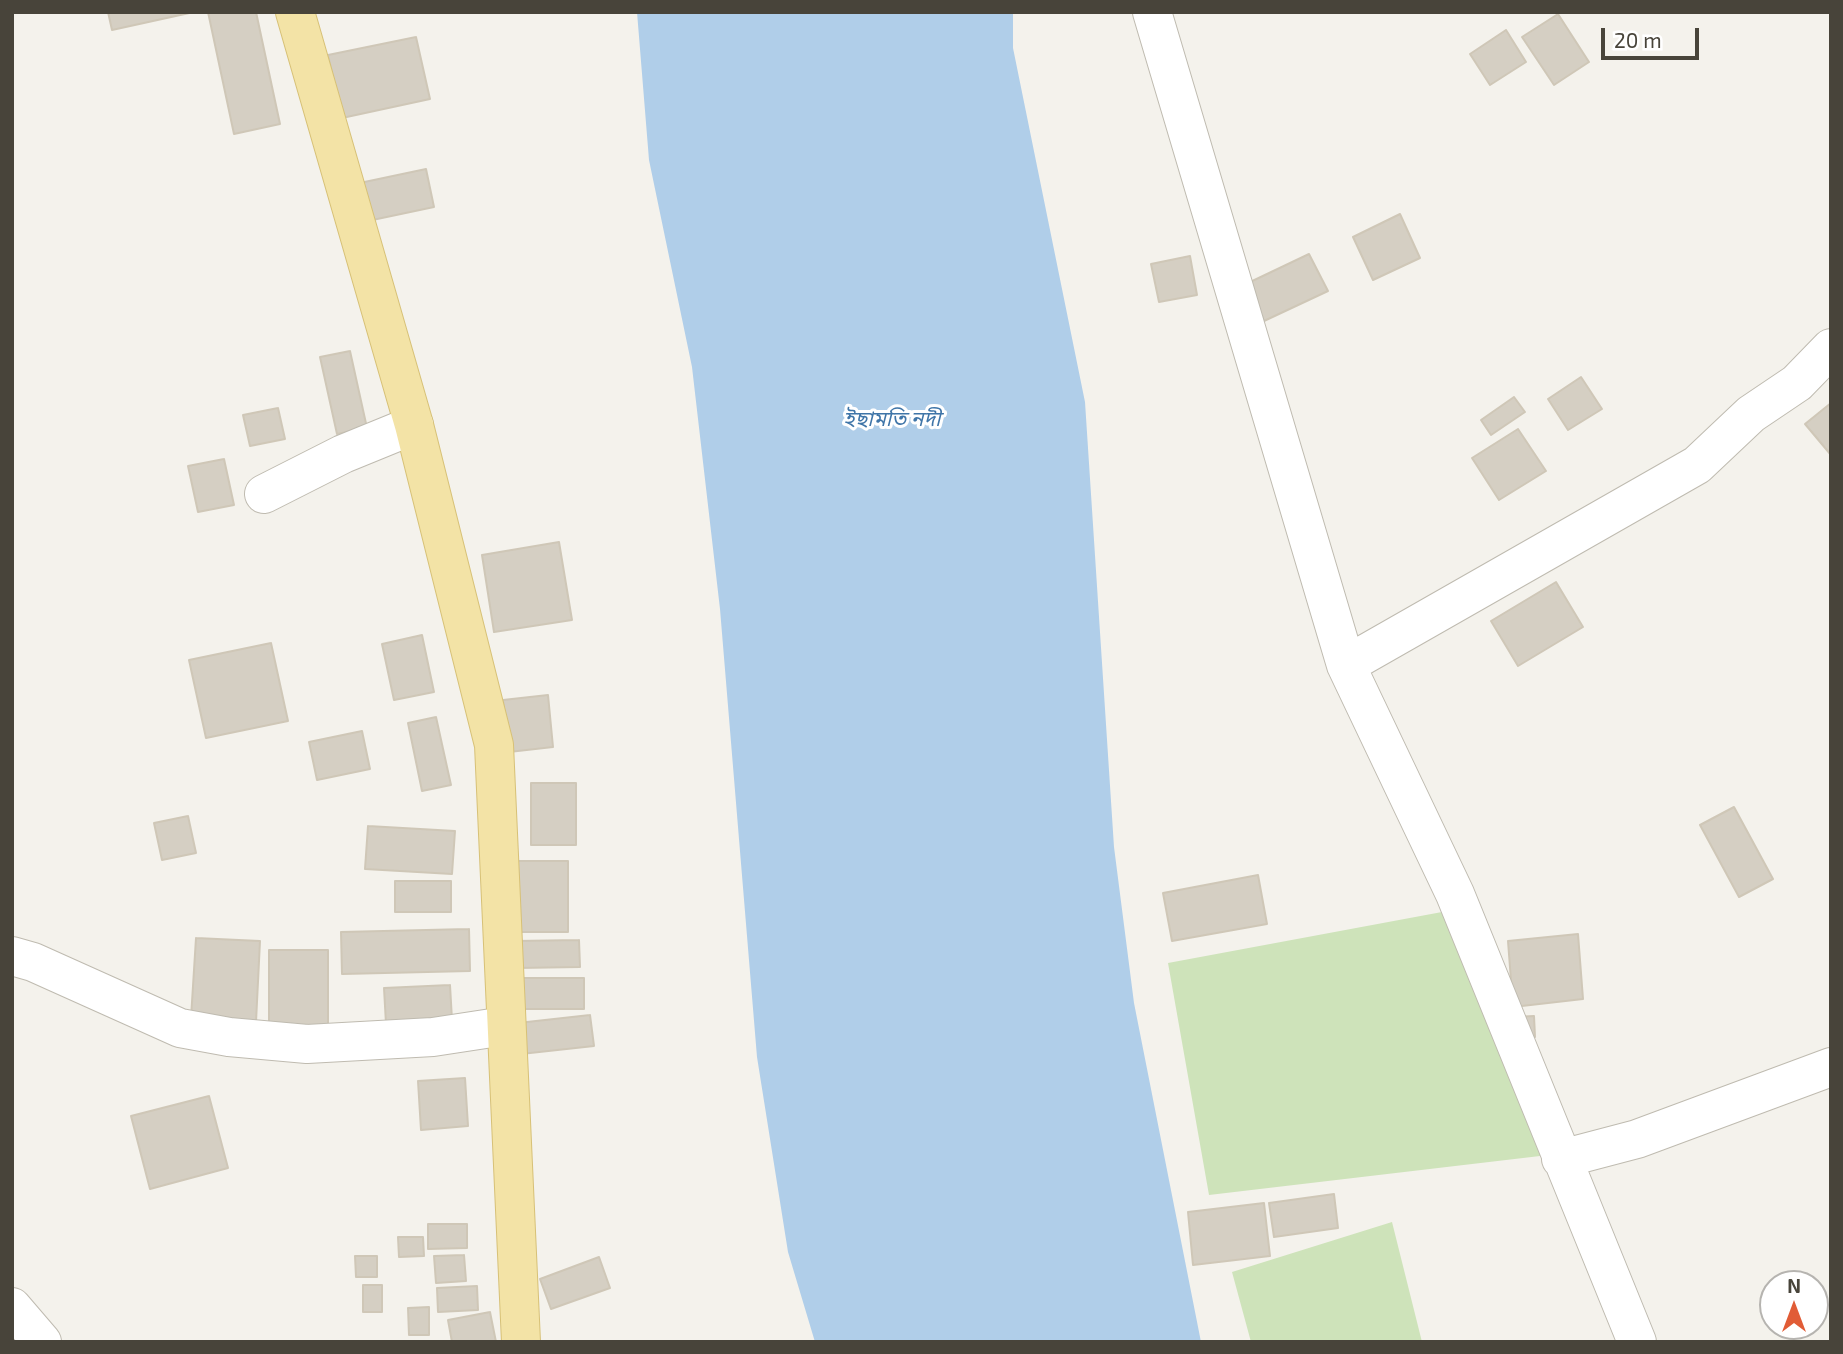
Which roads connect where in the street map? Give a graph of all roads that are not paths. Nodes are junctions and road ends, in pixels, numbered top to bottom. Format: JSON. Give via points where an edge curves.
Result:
{"nodes":[{"id":1,"x":295,"y":12,"type":"edge"},
{"id":2,"x":1152,"y":12,"type":"edge"},
{"id":3,"x":1831,"y":348,"type":"edge"},
{"id":4,"x":414,"y":425,"type":"junction"},
{"id":5,"x":264,"y":494,"type":"dead end"},
{"id":6,"x":1346,"y":665,"type":"junction"},
{"id":7,"x":12,"y":956,"type":"edge"},
{"id":8,"x":505,"y":1026,"type":"junction"},
{"id":9,"x":1831,"y":1067,"type":"edge"},
{"id":10,"x":1561,"y":1159,"type":"junction"},
{"id":11,"x":12,"y":1307,"type":"edge"},
{"id":12,"x":42,"y":1342,"type":"edge"},
{"id":13,"x":521,"y":1342,"type":"edge"},
{"id":14,"x":1637,"y":1342,"type":"edge"}],
"edges":[{"from":1,"to":4,"type":"main road"},
{"from":2,"to":6,"type":"street"},
{"from":3,"to":6,"type":"street","via":[[1797,383],[1751,414],[1697,465]]},
{"from":4,"to":5,"type":"street"},
{"from":4,"to":8,"type":"main road","via":[[494,745]]},
{"from":6,"to":10,"type":"street","via":[[1455,894]]},
{"from":7,"to":8,"type":"street","via":[[180,1028],[229,1037],[307,1044],[433,1037]]},
{"from":8,"to":13,"type":"main road"},
{"from":9,"to":10,"type":"street","via":[[1637,1139]]},
{"from":10,"to":14,"type":"street"},
{"from":11,"to":12,"type":"street"}]}
